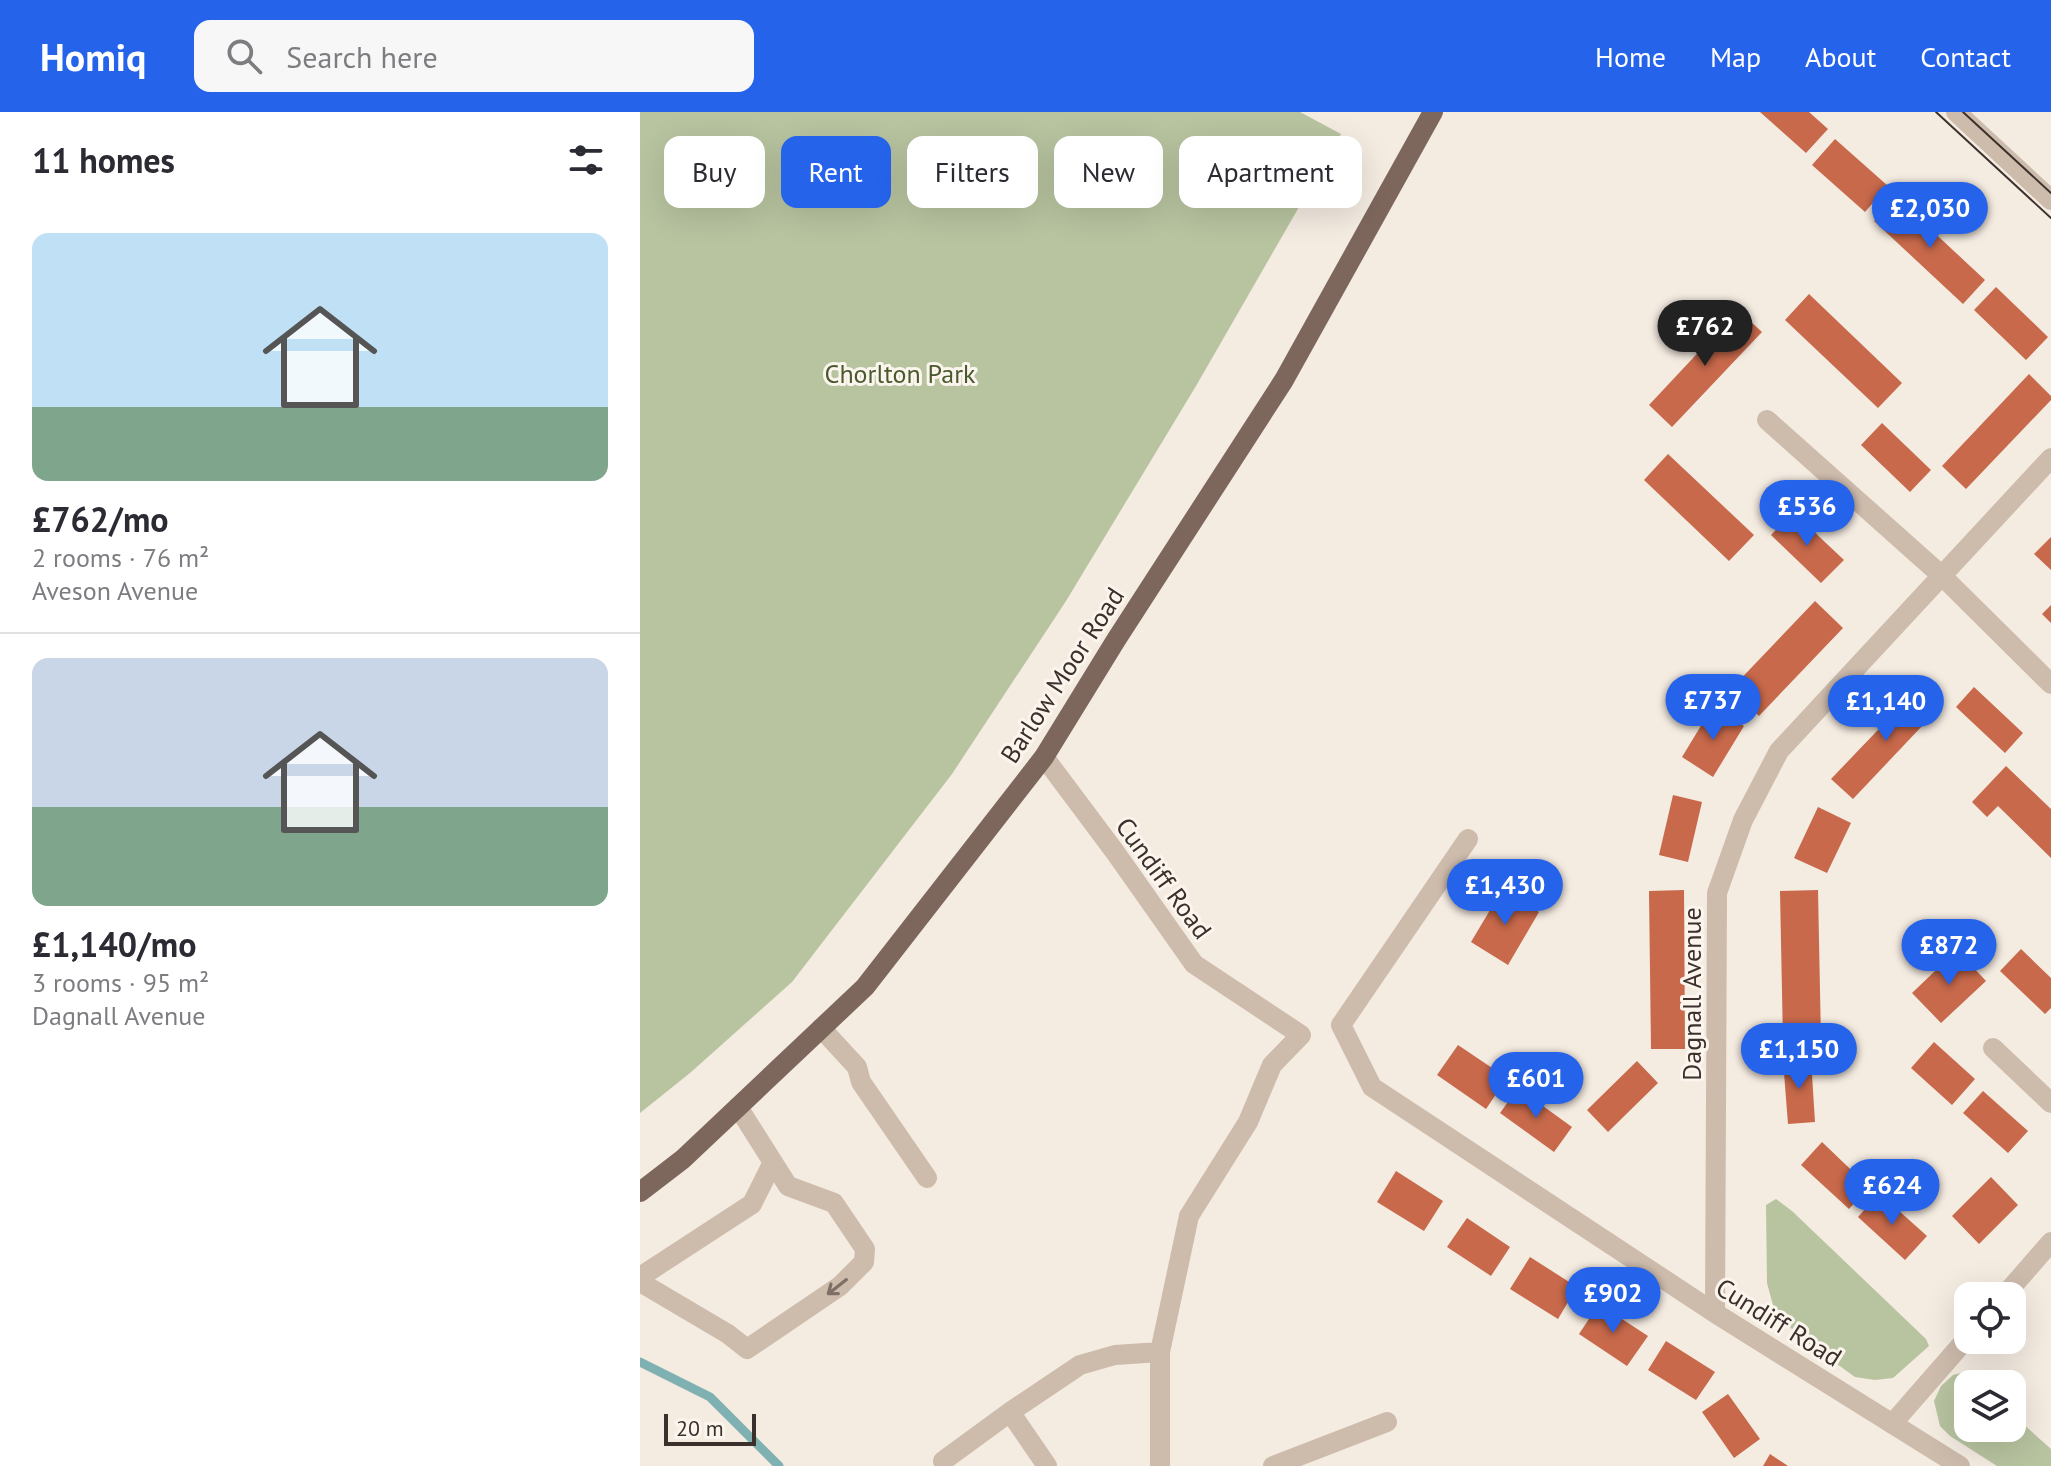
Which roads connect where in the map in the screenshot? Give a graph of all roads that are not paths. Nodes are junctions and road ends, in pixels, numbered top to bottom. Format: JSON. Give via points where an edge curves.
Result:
{"nodes":[{"id":1,"x":1433,"y":112,"type":"edge"},
{"id":2,"x":1956,"y":112,"type":"edge"},
{"id":3,"x":2051,"y":200,"type":"edge"},
{"id":4,"x":1767,"y":420,"type":"dead end"},
{"id":5,"x":2051,"y":458,"type":"edge"},
{"id":6,"x":1941,"y":575,"type":"junction"},
{"id":7,"x":2051,"y":684,"type":"edge"},
{"id":8,"x":1044,"y":757,"type":"junction"},
{"id":9,"x":1468,"y":839,"type":"dead end"},
{"id":10,"x":821,"y":1028,"type":"junction"},
{"id":11,"x":1993,"y":1048,"type":"dead end"},
{"id":12,"x":2051,"y":1103,"type":"edge"},
{"id":13,"x":738,"y":1107,"type":"junction"},
{"id":14,"x":773,"y":1162,"type":"junction"},
{"id":15,"x":927,"y":1178,"type":"dead end"},
{"id":16,"x":640,"y":1192,"type":"edge"},
{"id":17,"x":2051,"y":1242,"type":"edge"},
{"id":18,"x":640,"y":1279,"type":"edge"},
{"id":19,"x":2016,"y":1282,"type":"edge"},
{"id":20,"x":1715,"y":1313,"type":"junction"},
{"id":21,"x":1160,"y":1352,"type":"junction"},
{"id":22,"x":1954,"y":1353,"type":"edge"},
{"id":23,"x":1010,"y":1412,"type":"junction"},
{"id":24,"x":1387,"y":1422,"type":"dead end"},
{"id":25,"x":1892,"y":1424,"type":"junction"},
{"id":26,"x":943,"y":1461,"type":"dead end"},
{"id":27,"x":1047,"y":1466,"type":"edge"},
{"id":28,"x":1160,"y":1466,"type":"edge"},
{"id":29,"x":1273,"y":1466,"type":"edge"},
{"id":30,"x":1960,"y":1466,"type":"edge"}],
"edges":[{"from":1,"to":8,"type":"main road","name":"Barlow Moor Road","via":[[1284,380]]},
{"from":2,"to":3,"type":"street"},
{"from":4,"to":6,"type":"street"},
{"from":5,"to":6,"type":"street","name":"Dagnall Avenue"},
{"from":6,"to":7,"type":"street"},
{"from":6,"to":20,"type":"street","name":"Dagnall Avenue","via":[[1779,751],[1743,820],[1717,893]]},
{"from":8,"to":10,"type":"main road","name":"Barlow Moor Road","via":[[865,987]]},
{"from":8,"to":21,"type":"street","name":"Cundiff Road","via":[[1194,964],[1301,1035],[1272,1065],[1248,1122],[1189,1216]]},
{"from":9,"to":20,"type":"street","name":"Cundiff Road","via":[[1341,1025],[1372,1087]]},
{"from":10,"to":13,"type":"main road","name":"Barlow Moor Road"},
{"from":10,"to":15,"type":"street","via":[[857,1067],[861,1082]]},
{"from":11,"to":12,"type":"street"},
{"from":13,"to":14,"type":"street"},
{"from":13,"to":16,"type":"main road","name":"Barlow Moor Road"},
{"from":14,"to":18,"type":"street","via":[[752,1204]]},
{"from":14,"to":18,"type":"street","one_way":true,"via":[[788,1186],[834,1203],[865,1249],[864,1262],[840,1286],[747,1349]]},
{"from":17,"to":19,"type":"street"},
{"from":20,"to":25,"type":"street","name":"Cundiff Road"},
{"from":21,"to":23,"type":"street","via":[[1115,1355],[1080,1365]]},
{"from":21,"to":28,"type":"street"},
{"from":22,"to":25,"type":"street"},
{"from":23,"to":26,"type":"street"},
{"from":23,"to":27,"type":"street"},
{"from":24,"to":29,"type":"street"},
{"from":25,"to":30,"type":"street","name":"Cundiff Road"}]}
